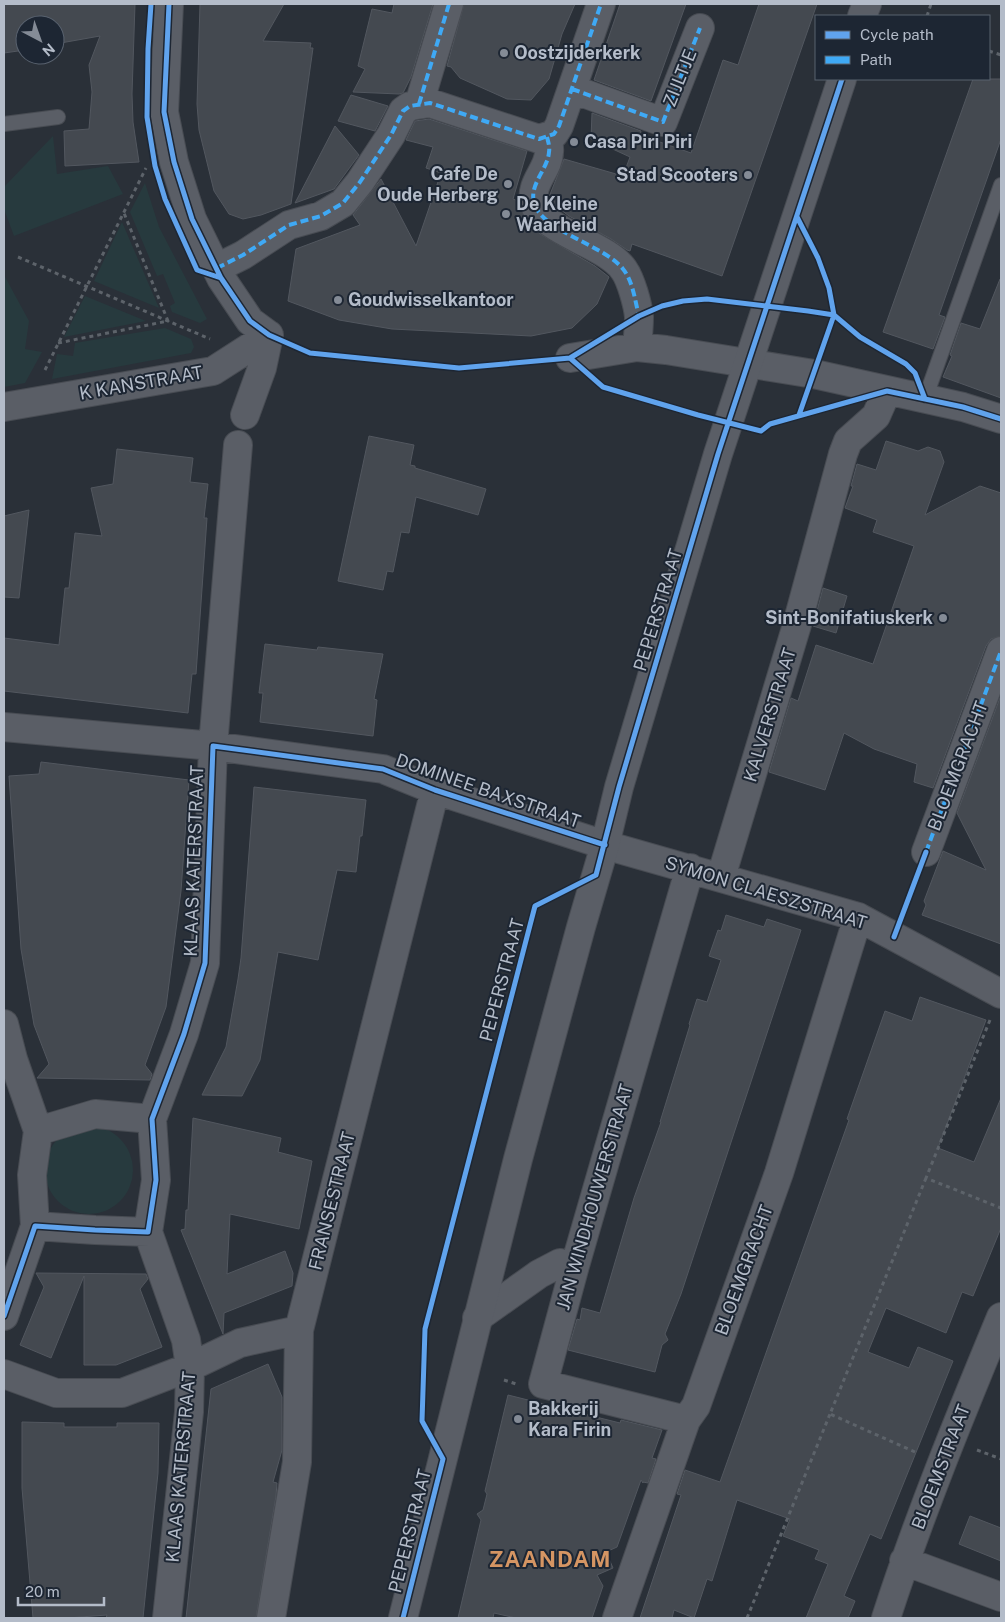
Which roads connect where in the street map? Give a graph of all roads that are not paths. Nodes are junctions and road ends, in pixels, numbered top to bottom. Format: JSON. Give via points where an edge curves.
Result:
{"nodes":[{"id":1,"x":169,"y":4,"type":"edge"},
{"id":2,"x":449,"y":4,"type":"edge"},
{"id":3,"x":601,"y":4,"type":"edge"},
{"id":4,"x":700,"y":28,"type":"dead end"},
{"id":5,"x":842,"y":80,"type":"edge"},
{"id":6,"x":572,"y":89,"type":"junction"},
{"id":7,"x":419,"y":104,"type":"junction"},
{"id":8,"x":58,"y":117,"type":"dead end"},
{"id":9,"x":4,"y":124,"type":"edge"},
{"id":10,"x":548,"y":137,"type":"junction"},
{"id":11,"x":1001,"y":185,"type":"edge"},
{"id":12,"x":217,"y":268,"type":"junction"},
{"id":13,"x":269,"y":335,"type":"junction"},
{"id":14,"x":637,"y":347,"type":"junction"},
{"id":15,"x":570,"y":358,"type":"dead end"},
{"id":16,"x":750,"y":362,"type":"junction"},
{"id":17,"x":887,"y":391,"type":"junction"},
{"id":18,"x":925,"y":399,"type":"junction"},
{"id":19,"x":4,"y":406,"type":"edge"},
{"id":20,"x":246,"y":415,"type":"dead end"},
{"id":21,"x":1001,"y":419,"type":"edge"},
{"id":22,"x":238,"y":445,"type":"dead end"},
{"id":23,"x":1001,"y":651,"type":"edge"},
{"id":24,"x":4,"y":727,"type":"edge"},
{"id":25,"x":213,"y":746,"type":"junction"},
{"id":26,"x":435,"y":790,"type":"junction"},
{"id":27,"x":605,"y":845,"type":"junction"},
{"id":28,"x":926,"y":852,"type":"dead end"},
{"id":29,"x":690,"y":868,"type":"junction"},
{"id":30,"x":721,"y":878,"type":"junction"},
{"id":31,"x":858,"y":917,"type":"junction"},
{"id":32,"x":1001,"y":994,"type":"edge"},
{"id":33,"x":4,"y":1024,"type":"edge"},
{"id":34,"x":152,"y":1119,"type":"junction"},
{"id":35,"x":38,"y":1130,"type":"junction"},
{"id":36,"x":35,"y":1226,"type":"junction"},
{"id":37,"x":148,"y":1232,"type":"junction"},
{"id":38,"x":574,"y":1269,"type":"junction"},
{"id":39,"x":4,"y":1316,"type":"edge"},
{"id":40,"x":477,"y":1318,"type":"junction"},
{"id":41,"x":999,"y":1328,"type":"edge"},
{"id":42,"x":299,"y":1330,"type":"junction"},
{"id":43,"x":190,"y":1367,"type":"junction"},
{"id":44,"x":4,"y":1374,"type":"edge"},
{"id":45,"x":686,"y":1420,"type":"junction"},
{"id":46,"x":904,"y":1561,"type":"junction"},
{"id":47,"x":1001,"y":1597,"type":"edge"},
{"id":48,"x":167,"y":1618,"type":"edge"},
{"id":49,"x":271,"y":1618,"type":"edge"},
{"id":50,"x":402,"y":1618,"type":"edge"},
{"id":51,"x":617,"y":1618,"type":"edge"},
{"id":52,"x":886,"y":1618,"type":"edge"}],
"edges":[{"from":1,"to":12,"type":"street","via":[[164,112],[174,162],[192,219]]},
{"from":2,"to":7,"type":"street"},
{"from":3,"to":6,"type":"street"},
{"from":4,"to":6,"type":"street","name":"ZIJLTJE","via":[[663,122]]},
{"from":5,"to":16,"type":"street","name":"PEPERSTRAAT"},
{"from":6,"to":10,"type":"street","via":[[559,126]]},
{"from":7,"to":10,"type":"street","via":[[430,103],[539,139]]},
{"from":7,"to":12,"type":"street","via":[[403,111],[391,135],[343,203],[321,216],[289,225]]},
{"from":8,"to":9,"type":"lane"},
{"from":10,"to":14,"type":"street","via":[[550,153],[534,189],[534,203],[548,222],[615,259],[624,270],[639,316]]},
{"from":11,"to":18,"type":"lane"},
{"from":12,"to":13,"type":"street","via":[[250,321]]},
{"from":13,"to":19,"type":"street","name":"K KANSTRAAT","via":[[213,371]]},
{"from":13,"to":20,"type":"street"},
{"from":14,"to":15,"type":"street"},
{"from":14,"to":16,"type":"street"},
{"from":16,"to":17,"type":"street"},
{"from":16,"to":27,"type":"street","name":"PEPERSTRAAT","via":[[715,463],[619,786]]},
{"from":17,"to":18,"type":"street"},
{"from":17,"to":30,"type":"street","name":"KALVERSTRAAT","via":[[876,416],[848,441],[843,454],[796,628]]},
{"from":18,"to":21,"type":"street"},
{"from":22,"to":25,"type":"street","name":"KLAAS KATERSTRAAT"},
{"from":23,"to":28,"type":"street","name":"BLOEMGRACHT"},
{"from":24,"to":25,"type":"street","name":"DOMINEE BAXSTRAAT"},
{"from":25,"to":26,"type":"street","name":"DOMINEE BAXSTRAAT","via":[[383,769]]},
{"from":25,"to":34,"type":"street","name":"KLAAS KATERSTRAAT","via":[[205,963],[184,1034]]},
{"from":26,"to":27,"type":"street","name":"DOMINEE BAXSTRAAT"},
{"from":26,"to":42,"type":"street","name":"FRANSESTRAAT"},
{"from":27,"to":29,"type":"street","name":"SYMON CLAESZSTRAAT"},
{"from":27,"to":40,"type":"street","name":"PEPERSTRAAT"},
{"from":29,"to":30,"type":"street","name":"SYMON CLAESZSTRAAT"},
{"from":29,"to":38,"type":"street","name":"JAN WINDHOUWERSTRAAT"},
{"from":30,"to":31,"type":"street","name":"SYMON CLAESZSTRAAT"},
{"from":31,"to":32,"type":"street","name":"SYMON CLAESZSTRAAT"},
{"from":31,"to":45,"type":"street","name":"BLOEMGRACHT","via":[[779,1173],[696,1406]]},
{"from":33,"to":35,"type":"street"},
{"from":34,"to":35,"type":"street","via":[[95,1114]]},
{"from":34,"to":37,"type":"street","via":[[156,1180]]},
{"from":35,"to":36,"type":"street","via":[[32,1175]]},
{"from":36,"to":37,"type":"street"},
{"from":36,"to":39,"type":"street"},
{"from":37,"to":43,"type":"street","name":"KLAAS KATERSTRAAT","via":[[186,1340]]},
{"from":38,"to":40,"type":"street","via":[[560,1263]]},
{"from":38,"to":45,"type":"street","name":"JAN WINDHOUWERSTRAAT","via":[[543,1384]]},
{"from":40,"to":50,"type":"street","name":"PEPERSTRAAT"},
{"from":41,"to":46,"type":"street","name":"BLOEMSTRAAT"},
{"from":42,"to":43,"type":"street","via":[[240,1343]]},
{"from":42,"to":49,"type":"street","name":"FRANSESTRAAT","via":[[297,1462]]},
{"from":43,"to":44,"type":"street","via":[[122,1393],[56,1393]]},
{"from":43,"to":48,"type":"street","name":"KLAAS KATERSTRAAT","via":[[189,1412]]},
{"from":45,"to":51,"type":"street","name":"BLOEMGRACHT"},
{"from":46,"to":47,"type":"street"},
{"from":46,"to":52,"type":"street","name":"BLOEMSTRAAT"}]}
